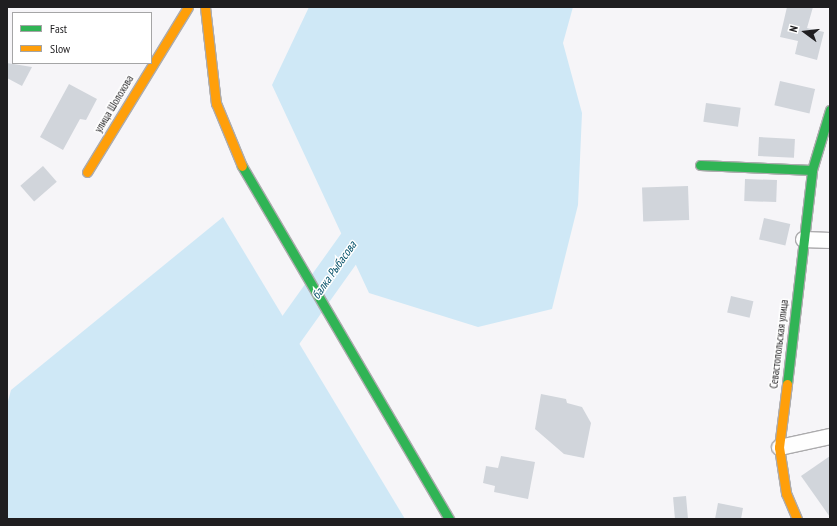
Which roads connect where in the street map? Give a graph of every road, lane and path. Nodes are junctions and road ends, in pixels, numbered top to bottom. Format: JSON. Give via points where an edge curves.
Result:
{"nodes":[{"id":1,"x":188,"y":7,"type":"edge"},
{"id":2,"x":205,"y":7,"type":"edge"},
{"id":3,"x":830,"y":110,"type":"edge"},
{"id":4,"x":700,"y":166,"type":"dead end"},
{"id":5,"x":812,"y":170,"type":"junction"},
{"id":6,"x":87,"y":172,"type":"dead end"},
{"id":7,"x":803,"y":238,"type":"junction"},
{"id":8,"x":830,"y":240,"type":"edge"},
{"id":9,"x":830,"y":436,"type":"edge"},
{"id":10,"x":779,"y":447,"type":"junction"},
{"id":11,"x":449,"y":519,"type":"edge"},
{"id":12,"x":797,"y":519,"type":"edge"}],
"edges":[{"from":1,"to":6,"type":"main road","name":"улица Шолохова"},
{"from":2,"to":11,"type":"main road","via":[[216,103],[238,159]]},
{"from":3,"to":5,"type":"main road","name":"Севастопольская улица"},
{"from":4,"to":5,"type":"main road"},
{"from":5,"to":7,"type":"main road","name":"Севастопольская улица"},
{"from":7,"to":8,"type":"street"},
{"from":7,"to":10,"type":"main road","name":"Севастопольская улица"},
{"from":9,"to":10,"type":"street"},
{"from":10,"to":12,"type":"main road","name":"Севастопольская улица","via":[[786,493]]}]}
